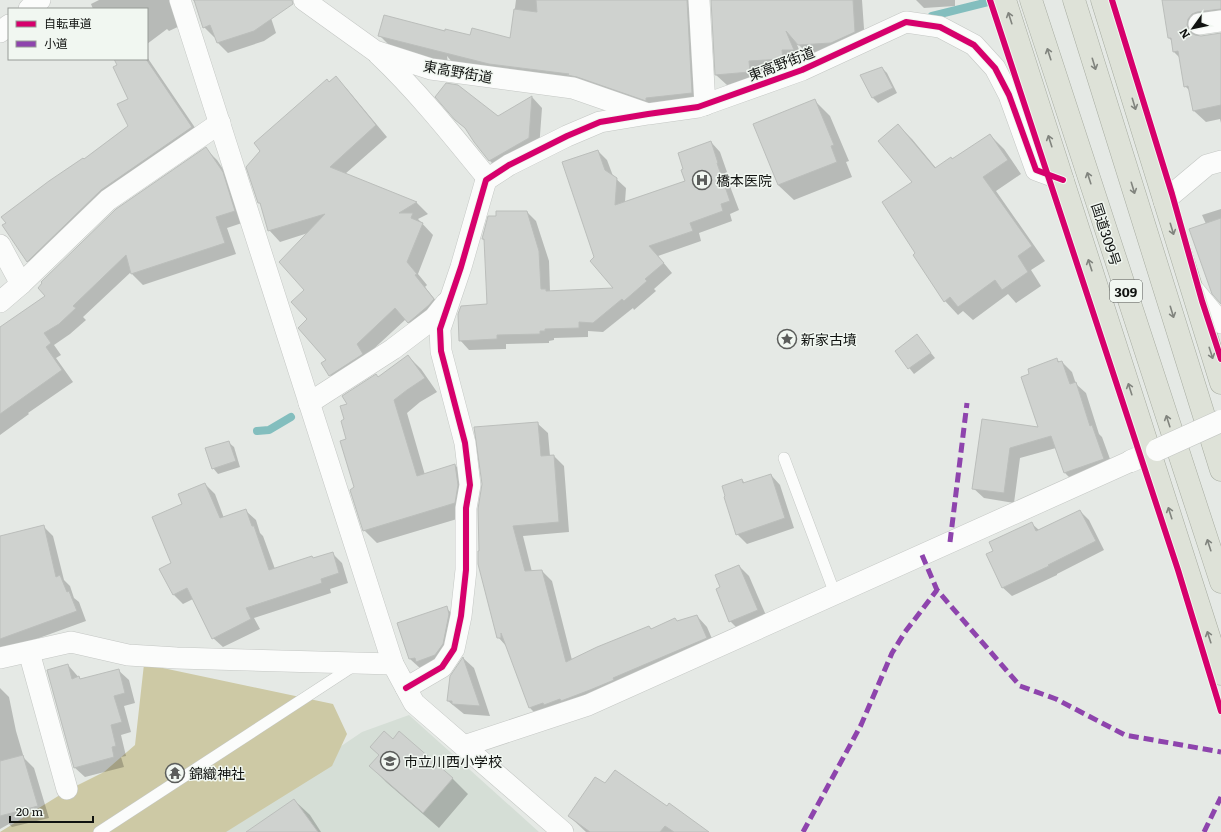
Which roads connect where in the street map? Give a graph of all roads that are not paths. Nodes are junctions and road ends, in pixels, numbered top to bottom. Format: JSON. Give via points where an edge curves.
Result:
{"nodes":[{"id":1,"x":40,"y":0,"type":"edge"},
{"id":2,"x":180,"y":0,"type":"edge"},
{"id":3,"x":304,"y":0,"type":"edge"},
{"id":4,"x":699,"y":0,"type":"edge"},
{"id":5,"x":1005,"y":0,"type":"edge"},
{"id":6,"x":1031,"y":0,"type":"edge"},
{"id":7,"x":1074,"y":0,"type":"edge"},
{"id":8,"x":1102,"y":0,"type":"edge"},
{"id":9,"x":30,"y":8,"type":"edge"},
{"id":10,"x":1221,"y":21,"type":"edge"},
{"id":11,"x":1199,"y":24,"type":"dead end"},
{"id":12,"x":8,"y":26,"type":"edge"},
{"id":13,"x":0,"y":32,"type":"edge"},
{"id":14,"x":375,"y":50,"type":"junction"},
{"id":15,"x":705,"y":105,"type":"junction"},
{"id":16,"x":648,"y":114,"type":"junction"},
{"id":17,"x":220,"y":124,"type":"junction"},
{"id":18,"x":1221,"y":161,"type":"edge"},
{"id":19,"x":488,"y":179,"type":"junction"},
{"id":20,"x":1063,"y":180,"type":"junction"},
{"id":21,"x":1164,"y":201,"type":"junction"},
{"id":22,"x":0,"y":245,"type":"edge"},
{"id":23,"x":21,"y":284,"type":"junction"},
{"id":24,"x":1190,"y":286,"type":"junction"},
{"id":25,"x":451,"y":297,"type":"junction"},
{"id":26,"x":0,"y":302,"type":"edge"},
{"id":27,"x":1221,"y":323,"type":"edge"},
{"id":28,"x":1221,"y":383,"type":"edge"},
{"id":29,"x":309,"y":403,"type":"junction"},
{"id":30,"x":1221,"y":421,"type":"edge"},
{"id":31,"x":1154,"y":451,"type":"junction"},
{"id":32,"x":784,"y":458,"type":"dead end"},
{"id":33,"x":1131,"y":461,"type":"joint"},
{"id":34,"x":1221,"y":470,"type":"edge"},
{"id":35,"x":1221,"y":582,"type":"edge"},
{"id":36,"x":835,"y":594,"type":"junction"},
{"id":37,"x":29,"y":652,"type":"junction"},
{"id":38,"x":0,"y":658,"type":"edge"},
{"id":39,"x":359,"y":663,"type":"junction"},
{"id":40,"x":393,"y":664,"type":"junction"},
{"id":41,"x":1221,"y":674,"type":"edge"},
{"id":42,"x":406,"y":688,"type":"junction"},
{"id":43,"x":464,"y":746,"type":"junction"},
{"id":44,"x":67,"y":789,"type":"dead end"},
{"id":45,"x":99,"y":832,"type":"edge"},
{"id":46,"x":563,"y":832,"type":"edge"}],
"edges":[{"from":1,"to":9,"type":"street"},
{"from":2,"to":17,"type":"street"},
{"from":3,"to":14,"type":"street","name":"東高野街道"},
{"from":4,"to":15,"type":"street"},
{"from":20,"to":5,"type":"highway","number":"309","one_way":true},
{"from":35,"to":6,"type":"highway","name":"国道309号","number":"309","one_way":true},
{"from":7,"to":34,"type":"highway","number":"309","one_way":true},
{"from":8,"to":21,"type":"highway","one_way":true},
{"from":10,"to":11,"type":"street"},
{"from":12,"to":13,"type":"street"},
{"from":14,"to":16,"type":"street","name":"東高野街道","via":[[431,69],[573,88]]},
{"from":14,"to":19,"type":"street","via":[[451,133]]},
{"from":15,"to":16,"type":"street","name":"東高野街道"},
{"from":15,"to":20,"type":"street","name":"東高野街道","via":[[802,70],[906,22],[940,27],[974,44],[995,68],[1009,95],[1036,170]]},
{"from":16,"to":19,"type":"street","via":[[600,122],[508,165]]},
{"from":17,"to":23,"type":"street","via":[[108,200]]},
{"from":17,"to":29,"type":"street"},
{"from":18,"to":21,"type":"street","via":[[1207,165]]},
{"from":19,"to":25,"type":"street"},
{"from":31,"to":20,"type":"highway","number":"309","one_way":true},
{"from":21,"to":24,"type":"highway","one_way":true},
{"from":22,"to":23,"type":"street"},
{"from":23,"to":26,"type":"street"},
{"from":24,"to":27,"type":"street"},
{"from":24,"to":28,"type":"highway","one_way":true},
{"from":25,"to":29,"type":"street","via":[[434,318],[393,349]]},
{"from":25,"to":42,"type":"street","via":[[440,329],[441,351],[465,443],[470,485],[466,508],[466,570],[461,616],[454,649],[442,667]]},
{"from":29,"to":40,"type":"street"},
{"from":30,"to":31,"type":"street","bridge":true},
{"from":31,"to":33,"type":"street"},
{"from":41,"to":31,"type":"highway","number":"309","one_way":true},
{"from":32,"to":36,"type":"lane"},
{"from":33,"to":36,"type":"street"},
{"from":36,"to":43,"type":"street","via":[[588,705]]},
{"from":37,"to":38,"type":"street"},
{"from":37,"to":39,"type":"street","via":[[71,642],[128,655]]},
{"from":37,"to":44,"type":"street"},
{"from":39,"to":40,"type":"street"},
{"from":39,"to":45,"type":"lane"},
{"from":40,"to":42,"type":"street"},
{"from":42,"to":43,"type":"street","via":[[414,703]]},
{"from":43,"to":46,"type":"street"}]}
